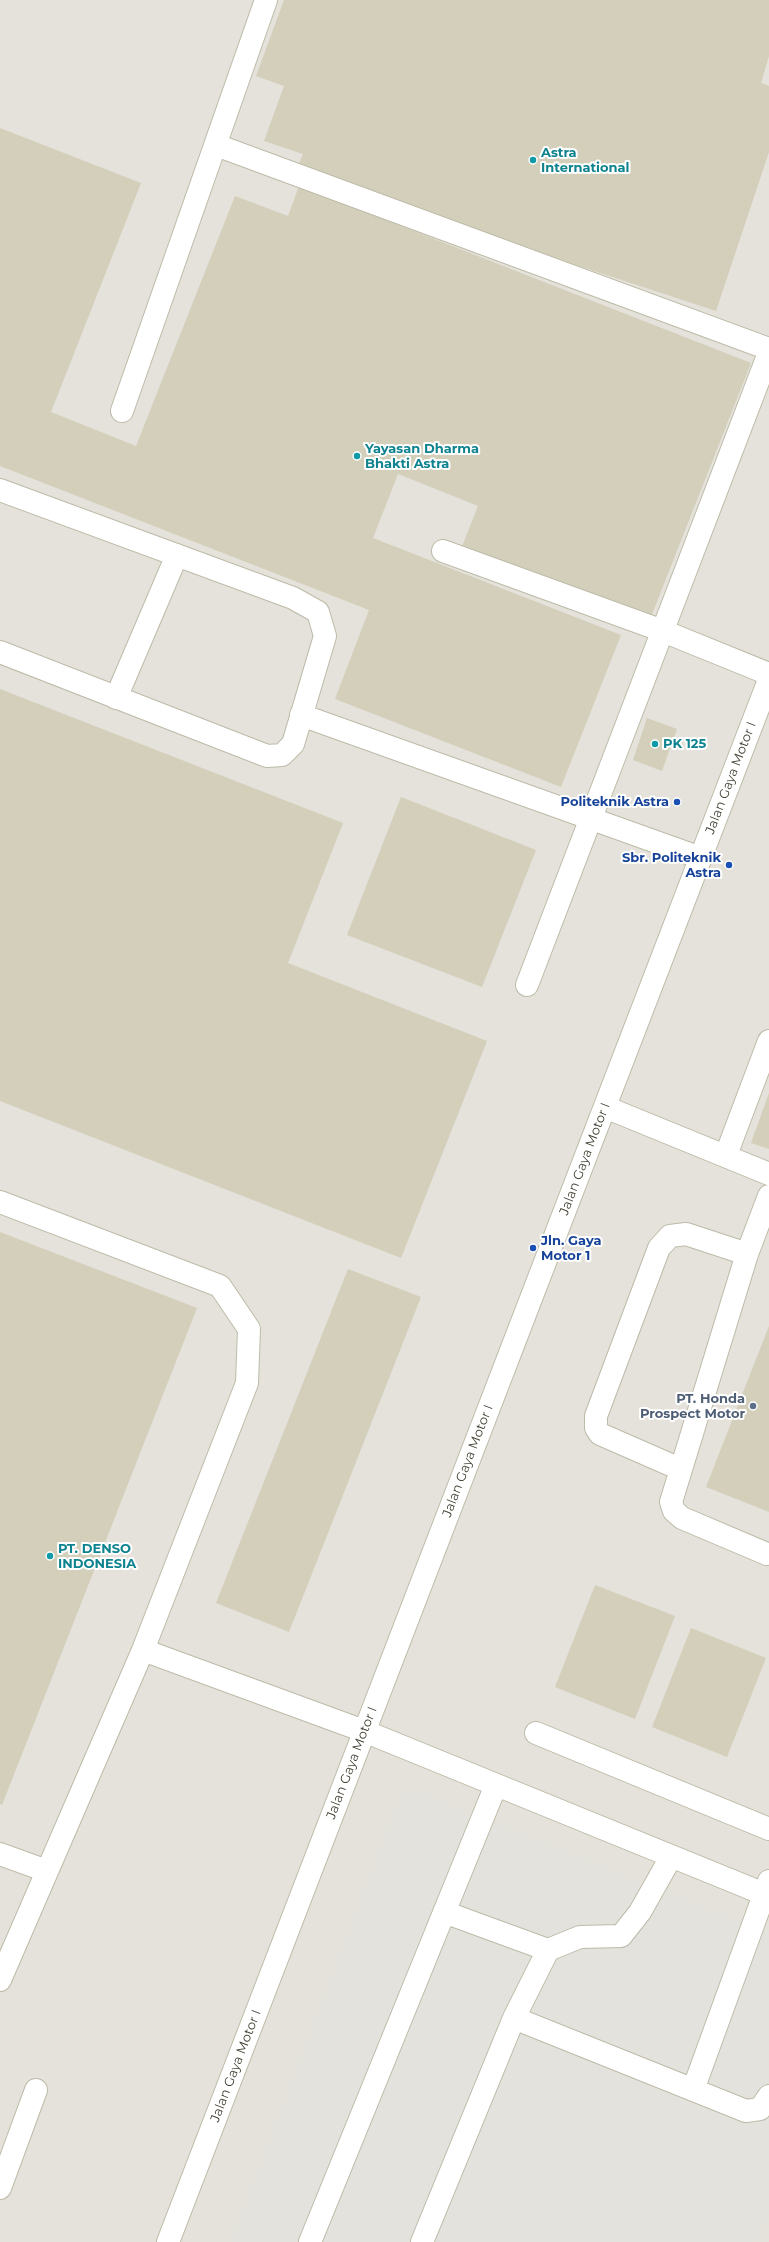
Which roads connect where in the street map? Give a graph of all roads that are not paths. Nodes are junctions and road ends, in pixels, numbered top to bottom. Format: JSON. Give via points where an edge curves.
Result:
{"nodes":[{"id":1,"x":266,"y":0,"type":"edge"},
{"id":2,"x":216,"y":145,"type":"junction"},
{"id":3,"x":769,"y":349,"type":"edge"},
{"id":4,"x":769,"y":353,"type":"edge"},
{"id":5,"x":122,"y":411,"type":"dead end"},
{"id":6,"x":0,"y":490,"type":"edge"},
{"id":7,"x":443,"y":551,"type":"dead end"},
{"id":8,"x":176,"y":555,"type":"junction"},
{"id":9,"x":663,"y":631,"type":"junction"},
{"id":10,"x":0,"y":652,"type":"edge"},
{"id":11,"x":769,"y":674,"type":"edge"},
{"id":12,"x":769,"y":680,"type":"edge"},
{"id":13,"x":116,"y":698,"type":"junction"},
{"id":14,"x":301,"y":715,"type":"junction"},
{"id":15,"x":590,"y":819,"type":"junction"},
{"id":16,"x":701,"y":858,"type":"junction"},
{"id":17,"x":527,"y":985,"type":"dead end"},
{"id":18,"x":769,"y":1041,"type":"edge"},
{"id":19,"x":605,"y":1107,"type":"junction"},
{"id":20,"x":726,"y":1156,"type":"junction"},
{"id":21,"x":769,"y":1174,"type":"edge"},
{"id":22,"x":769,"y":1196,"type":"edge"},
{"id":23,"x":0,"y":1202,"type":"edge"},
{"id":24,"x":747,"y":1254,"type":"junction"},
{"id":25,"x":680,"y":1469,"type":"junction"},
{"id":26,"x":767,"y":1554,"type":"dead end"},
{"id":27,"x":143,"y":1650,"type":"junction"},
{"id":28,"x":364,"y":1731,"type":"junction"},
{"id":29,"x":536,"y":1732,"type":"dead end"},
{"id":30,"x":496,"y":1785,"type":"junction"},
{"id":31,"x":769,"y":1829,"type":"edge"},
{"id":32,"x":0,"y":1854,"type":"edge"},
{"id":33,"x":671,"y":1857,"type":"junction"},
{"id":34,"x":47,"y":1871,"type":"junction"},
{"id":35,"x":768,"y":1891,"type":"edge"},
{"id":36,"x":444,"y":1912,"type":"junction"},
{"id":37,"x":548,"y":1950,"type":"junction"},
{"id":38,"x":0,"y":1980,"type":"edge"},
{"id":39,"x":514,"y":2018,"type":"junction"},
{"id":40,"x":36,"y":2090,"type":"dead end"},
{"id":41,"x":693,"y":2090,"type":"junction"},
{"id":42,"x":769,"y":2096,"type":"edge"},
{"id":43,"x":0,"y":2188,"type":"edge"},
{"id":44,"x":168,"y":2242,"type":"edge"},
{"id":45,"x":310,"y":2242,"type":"edge"},
{"id":46,"x":422,"y":2242,"type":"edge"}],
"edges":[{"from":1,"to":2,"type":"street"},
{"from":2,"to":3,"type":"street"},
{"from":2,"to":5,"type":"street"},
{"from":4,"to":9,"type":"street"},
{"from":6,"to":8,"type":"street"},
{"from":7,"to":9,"type":"street"},
{"from":8,"to":13,"type":"street"},
{"from":8,"to":14,"type":"street","via":[[293,598],[318,612],[324,636]]},
{"from":9,"to":11,"type":"street"},
{"from":9,"to":15,"type":"street"},
{"from":10,"to":13,"type":"street"},
{"from":12,"to":16,"type":"street","name":"Jalan Gaya Motor I"},
{"from":13,"to":14,"type":"street","via":[[267,756],[282,755],[293,744]]},
{"from":14,"to":15,"type":"street"},
{"from":15,"to":16,"type":"street"},
{"from":15,"to":17,"type":"street"},
{"from":16,"to":19,"type":"street","name":"Jalan Gaya Motor I"},
{"from":18,"to":20,"type":"street"},
{"from":19,"to":20,"type":"street"},
{"from":19,"to":28,"type":"street","name":"Jalan Gaya Motor I"},
{"from":20,"to":21,"type":"street"},
{"from":22,"to":24,"type":"street"},
{"from":23,"to":27,"type":"street","via":[[220,1286],[249,1329],[248,1382]]},
{"from":24,"to":25,"type":"street"},
{"from":24,"to":25,"type":"street","via":[[686,1234],[670,1236],[659,1248],[596,1416],[596,1428],[600,1434]]},
{"from":25,"to":26,"type":"street","via":[[671,1502],[674,1511],[682,1518]]},
{"from":27,"to":28,"type":"street"},
{"from":27,"to":34,"type":"street"},
{"from":28,"to":30,"type":"street"},
{"from":28,"to":44,"type":"street","name":"Jalan Gaya Motor I"},
{"from":29,"to":31,"type":"street"},
{"from":30,"to":33,"type":"street"},
{"from":30,"to":36,"type":"street"},
{"from":32,"to":34,"type":"street"},
{"from":33,"to":35,"type":"street"},
{"from":33,"to":37,"type":"street","via":[[640,1912],[621,1936],[580,1937]]},
{"from":34,"to":38,"type":"street"},
{"from":35,"to":41,"type":"street"},
{"from":36,"to":37,"type":"street"},
{"from":36,"to":45,"type":"street"},
{"from":37,"to":39,"type":"street"},
{"from":39,"to":41,"type":"street"},
{"from":39,"to":46,"type":"street"},
{"from":40,"to":43,"type":"street"},
{"from":41,"to":42,"type":"street","via":[[746,2111],[760,2109]]}]}
